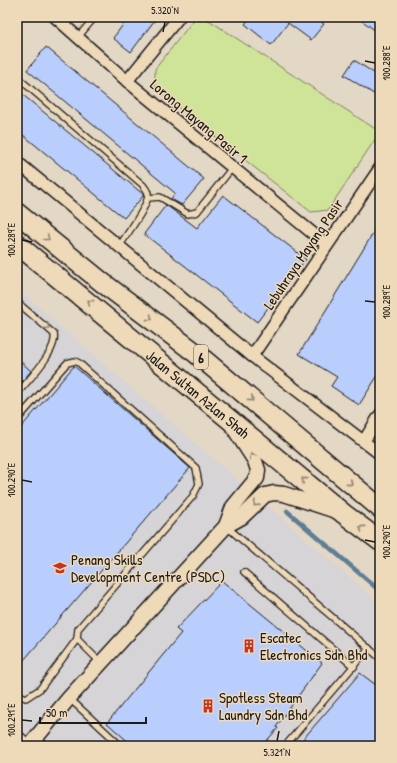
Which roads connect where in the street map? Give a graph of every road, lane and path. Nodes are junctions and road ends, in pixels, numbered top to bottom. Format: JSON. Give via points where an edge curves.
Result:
{"nodes":[{"id":1,"x":55,"y":17,"type":"edge"},
{"id":2,"x":95,"y":17,"type":"edge"},
{"id":3,"x":178,"y":17,"type":"edge"},
{"id":4,"x":78,"y":37,"type":"junction"},
{"id":5,"x":17,"y":76,"type":"edge"},
{"id":6,"x":127,"y":81,"type":"junction"},
{"id":7,"x":17,"y":162,"type":"edge"},
{"id":8,"x":232,"y":168,"type":"junction"},
{"id":9,"x":379,"y":173,"type":"edge"},
{"id":10,"x":148,"y":198,"type":"junction"},
{"id":11,"x":17,"y":213,"type":"edge"},
{"id":12,"x":17,"y":244,"type":"edge"},
{"id":13,"x":327,"y":245,"type":"junction"},
{"id":14,"x":118,"y":247,"type":"junction"},
{"id":15,"x":17,"y":302,"type":"edge"},
{"id":16,"x":252,"y":356,"type":"junction"},
{"id":17,"x":17,"y":394,"type":"edge"},
{"id":18,"x":224,"y":413,"type":"junction"},
{"id":19,"x":380,"y":415,"type":"edge"},
{"id":20,"x":17,"y":420,"type":"edge"},
{"id":21,"x":364,"y":441,"type":"junction"},
{"id":22,"x":380,"y":454,"type":"edge"},
{"id":23,"x":380,"y":508,"type":"edge"},
{"id":24,"x":344,"y":514,"type":"junction"},
{"id":25,"x":226,"y":526,"type":"junction"},
{"id":26,"x":380,"y":541,"type":"edge"},
{"id":27,"x":244,"y":572,"type":"dead end"},
{"id":28,"x":76,"y":638,"type":"junction"},
{"id":29,"x":369,"y":648,"type":"junction"},
{"id":30,"x":380,"y":658,"type":"edge"},
{"id":31,"x":101,"y":663,"type":"junction"},
{"id":32,"x":354,"y":667,"type":"junction"},
{"id":33,"x":17,"y":694,"type":"edge"},
{"id":34,"x":69,"y":698,"type":"junction"},
{"id":35,"x":17,"y":732,"type":"edge"},
{"id":36,"x":30,"y":745,"type":"edge"},
{"id":37,"x":121,"y":746,"type":"edge"},
{"id":38,"x":286,"y":746,"type":"edge"}],
"edges":[{"from":1,"to":4,"type":"street","name":"Lorong Mayang Pasir 1"},
{"from":2,"to":4,"type":"lane"},
{"from":3,"to":6,"type":"street"},
{"from":4,"to":6,"type":"street","name":"Lorong Mayang Pasir 1"},
{"from":5,"to":10,"type":"lane","via":[[143,185],[148,192]]},
{"from":6,"to":8,"type":"street","name":"Lorong Mayang Pasir 1"},
{"from":7,"to":14,"type":"street"},
{"from":8,"to":10,"type":"lane","via":[[197,212],[188,214],[160,197]]},
{"from":8,"to":13,"type":"street","name":"Lorong Mayang Pasir 1"},
{"from":9,"to":13,"type":"street","name":"Lebuhraya Mayang Pasir"},
{"from":10,"to":14,"type":"lane"},
{"from":11,"to":23,"type":"highway","name":"Jalan Sultan Azlan Shah","number":"6","one_way":true,"via":[[197,354]]},
{"from":18,"to":12,"type":"highway","name":"Jalan Sultan Azlan Shah","number":"6","one_way":true},
{"from":13,"to":16,"type":"street","name":"Lebuhraya Mayang Pasir"},
{"from":14,"to":16,"type":"street"},
{"from":15,"to":17,"type":"lane","one_way":true,"via":[[54,334],[55,340],[52,350]]},
{"from":16,"to":21,"type":"street"},
{"from":24,"to":18,"type":"highway","name":"Jalan Sultan Azlan Shah","number":"6","one_way":true},
{"from":25,"to":18,"type":"street","one_way":true,"via":[[233,507],[257,478],[258,470],[255,461]]},
{"from":19,"to":21,"type":"street"},
{"from":20,"to":28,"type":"lane","via":[[67,363],[75,361],[196,468],[199,484],[194,496],[78,629]]},
{"from":21,"to":22,"type":"street"},
{"from":24,"to":25,"type":"street","one_way":true,"via":[[274,493],[265,495],[242,517]]},
{"from":26,"to":24,"type":"highway","name":"Jalan Sultan Azlan Shah","number":"6","one_way":true},
{"from":25,"to":29,"type":"lane"},
{"from":25,"to":31,"type":"street"},
{"from":27,"to":32,"type":"lane"},
{"from":28,"to":31,"type":"lane"},
{"from":28,"to":33,"type":"lane","via":[[40,689],[26,698]]},
{"from":29,"to":30,"type":"lane"},
{"from":29,"to":32,"type":"lane"},
{"from":31,"to":34,"type":"street"},
{"from":32,"to":38,"type":"lane"},
{"from":34,"to":36,"type":"street"},
{"from":34,"to":37,"type":"lane"},
{"from":35,"to":36,"type":"lane"}]}
